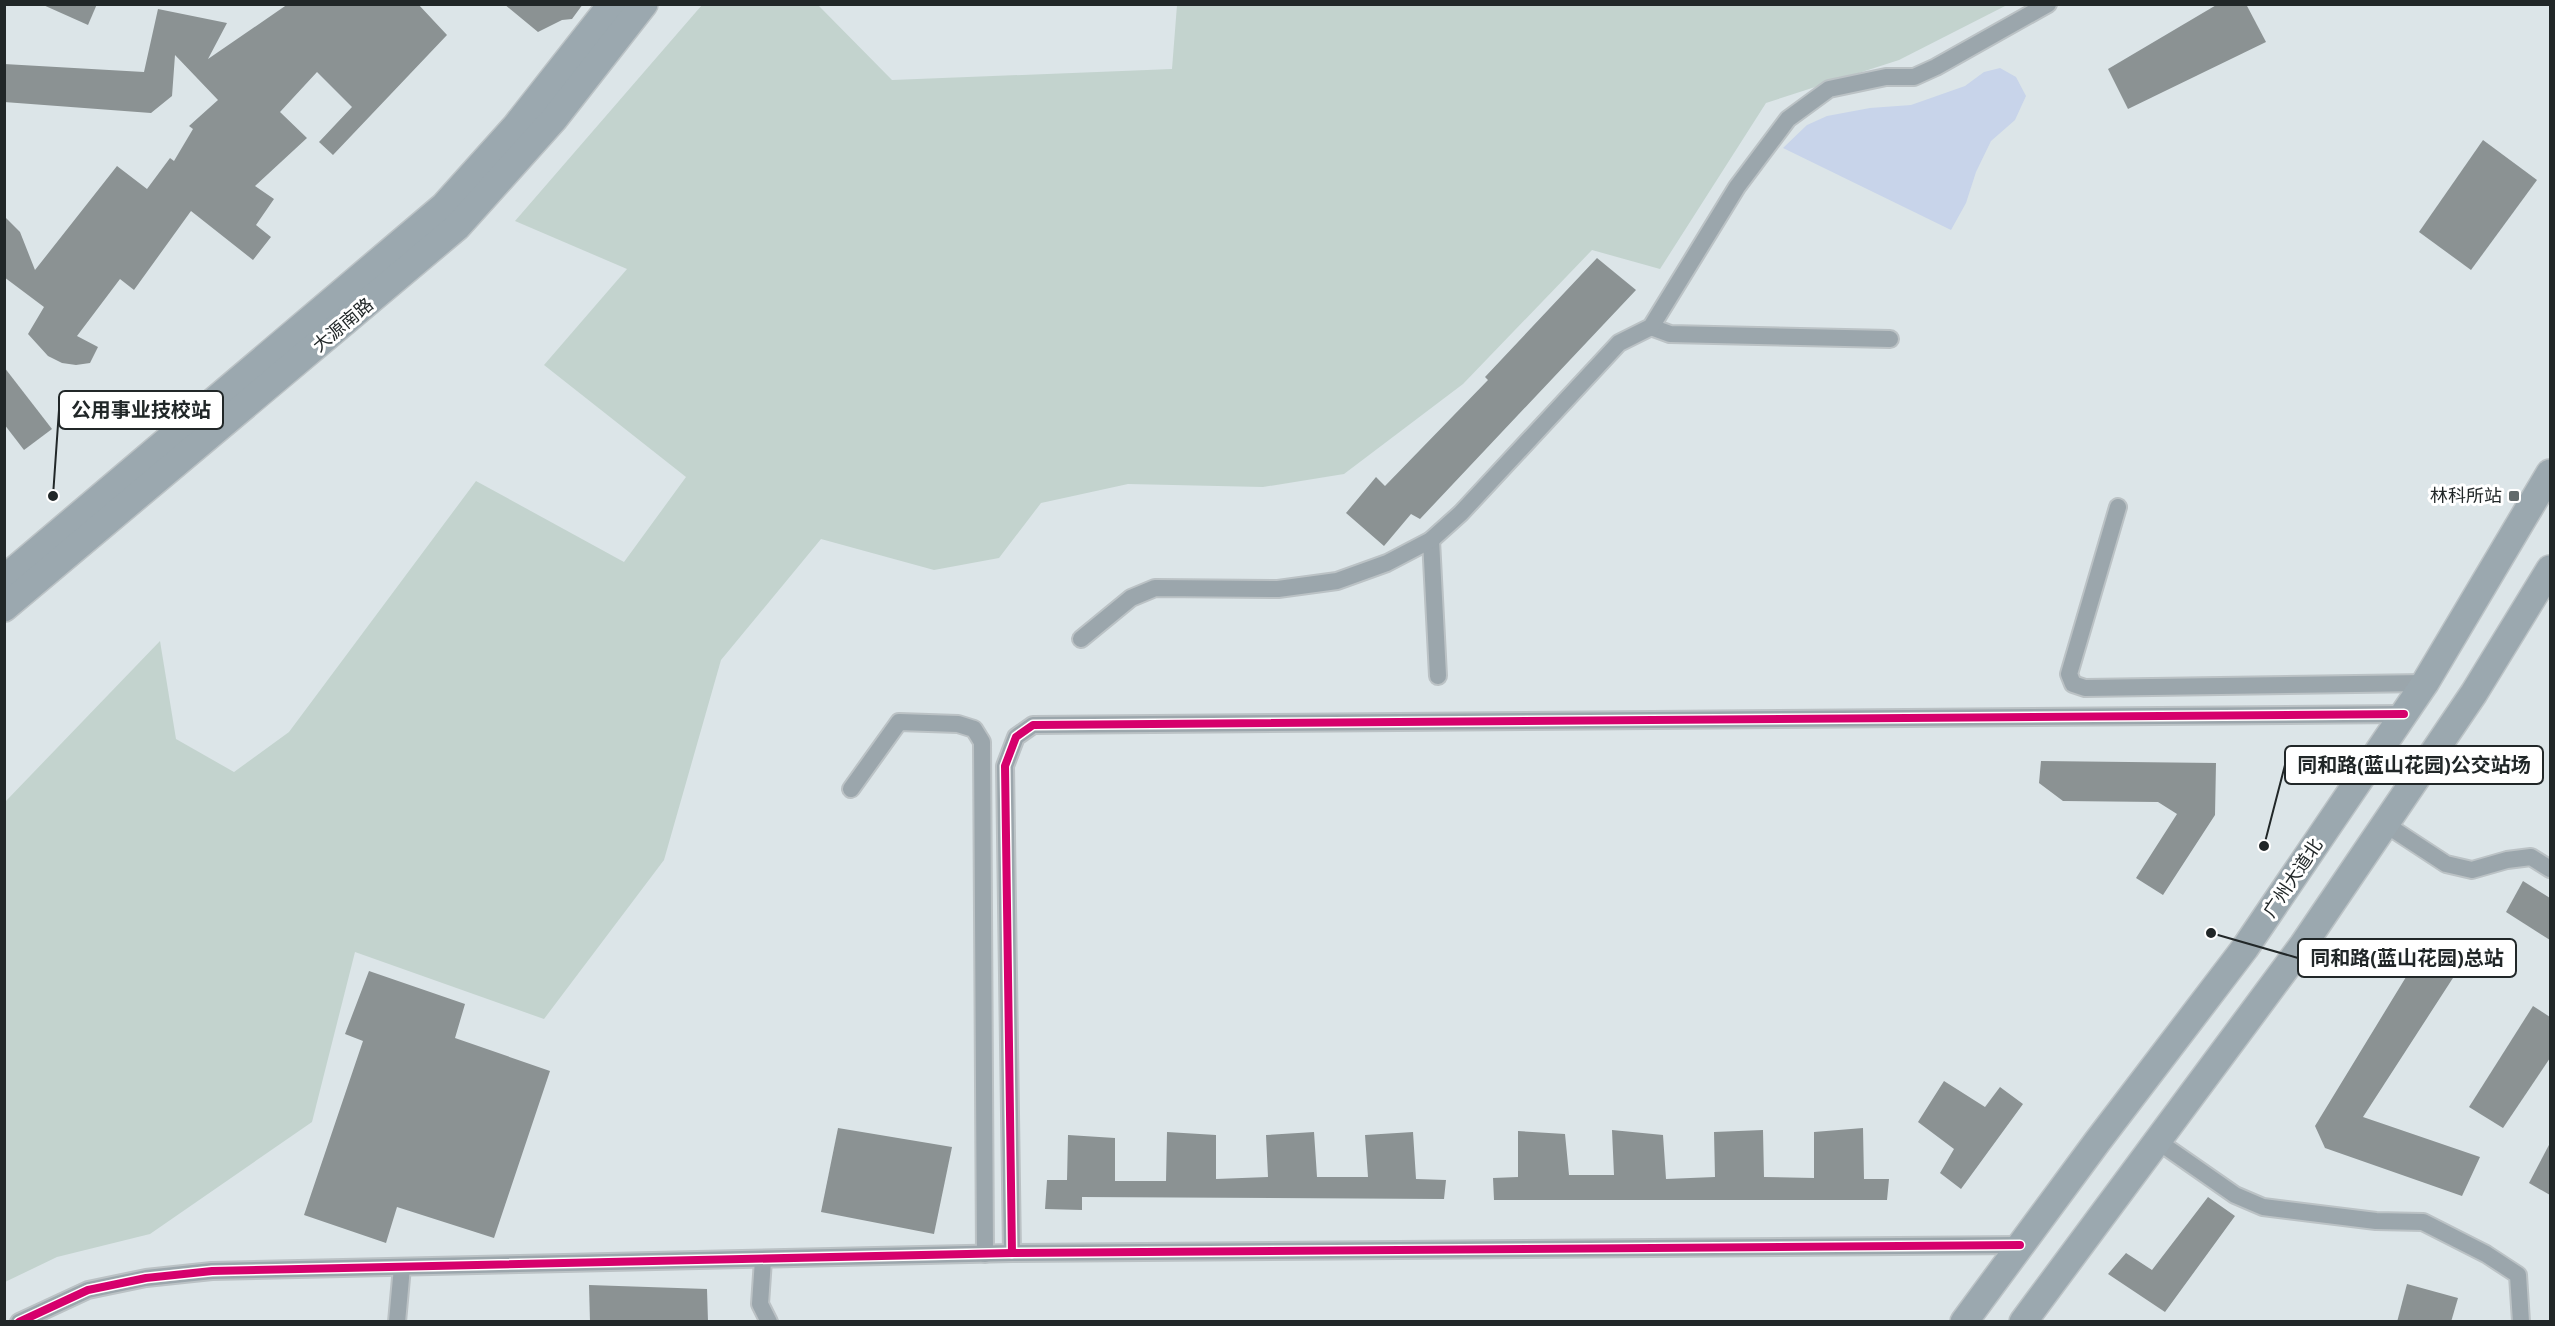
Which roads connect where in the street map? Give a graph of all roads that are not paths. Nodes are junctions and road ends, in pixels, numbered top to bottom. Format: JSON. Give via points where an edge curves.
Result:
{"nodes":[{"id":1,"x":612,"y":4,"type":"edge"},
{"id":2,"x":644,"y":4,"type":"edge"},
{"id":3,"x":2048,"y":4,"type":"edge"},
{"id":4,"x":1651,"y":327,"type":"junction"},
{"id":5,"x":1890,"y":339,"type":"dead end"},
{"id":6,"x":2550,"y":473,"type":"edge"},
{"id":7,"x":2118,"y":507,"type":"dead end"},
{"id":8,"x":1431,"y":540,"type":"junction"},
{"id":9,"x":2550,"y":569,"type":"edge"},
{"id":10,"x":4,"y":579,"type":"edge"},
{"id":11,"x":4,"y":608,"type":"edge"},
{"id":12,"x":1081,"y":639,"type":"dead end"},
{"id":13,"x":1438,"y":676,"type":"dead end"},
{"id":14,"x":2425,"y":683,"type":"junction"},
{"id":15,"x":2404,"y":714,"type":"junction"},
{"id":16,"x":851,"y":789,"type":"dead end"},
{"id":17,"x":2385,"y":825,"type":"junction"},
{"id":18,"x":2550,"y":869,"type":"edge"},
{"id":19,"x":2156,"y":1140,"type":"junction"},
{"id":20,"x":2020,"y":1245,"type":"junction"},
{"id":21,"x":1012,"y":1253,"type":"junction"},
{"id":22,"x":985,"y":1254,"type":"junction"},
{"id":23,"x":763,"y":1260,"type":"junction"},
{"id":24,"x":402,"y":1267,"type":"junction"},
{"id":25,"x":19,"y":1322,"type":"edge"},
{"id":26,"x":398,"y":1322,"type":"edge"},
{"id":27,"x":769,"y":1322,"type":"edge"},
{"id":28,"x":1964,"y":1322,"type":"edge"},
{"id":29,"x":2023,"y":1322,"type":"edge"},
{"id":30,"x":2521,"y":1322,"type":"edge"}],
"edges":[{"from":1,"to":10,"type":"main road","name":"大源南路","via":[[516,126],[444,206]]},
{"from":2,"to":11,"type":"main road","name":"大源南路","via":[[554,119],[457,227]]},
{"from":3,"to":4,"type":"street","via":[[1914,77],[1886,77],[1829,89],[1788,119],[1737,187]]},
{"from":4,"to":5,"type":"street","via":[[1670,334]]},
{"from":4,"to":8,"type":"street","via":[[1620,343]]},
{"from":6,"to":14,"type":"main road","name":"广州大道北"},
{"from":7,"to":14,"type":"street","via":[[2069,674],[2073,684],[2085,688]]},
{"from":8,"to":12,"type":"street","via":[[1387,563],[1337,582],[1278,589],[1155,588],[1131,598]]},
{"from":8,"to":13,"type":"street"},
{"from":9,"to":17,"type":"main road","via":[[2474,693]]},
{"from":14,"to":15,"type":"main road","name":"广州大道北"},
{"from":15,"to":20,"type":"main road","name":"广州大道北","via":[[2245,948]]},
{"from":15,"to":21,"type":"street","via":[[1033,725],[1016,737],[1005,766]]},
{"from":16,"to":22,"type":"street","via":[[899,722],[958,724],[974,729],[982,742]]},
{"from":17,"to":18,"type":"street","via":[[2446,864],[2472,870],[2531,857]]},
{"from":17,"to":19,"type":"main road","via":[[2296,954]]},
{"from":19,"to":29,"type":"main road"},
{"from":19,"to":30,"type":"street","via":[[2235,1195],[2263,1207],[2376,1221],[2423,1222],[2518,1275]]},
{"from":20,"to":21,"type":"street"},
{"from":20,"to":28,"type":"main road","name":"广州大道北"},
{"from":21,"to":22,"type":"street"},
{"from":22,"to":23,"type":"street"},
{"from":23,"to":24,"type":"street"},
{"from":23,"to":27,"type":"street","via":[[760,1304]]},
{"from":24,"to":25,"type":"street","via":[[212,1271],[146,1278],[88,1290]]},
{"from":24,"to":26,"type":"street"}]}
